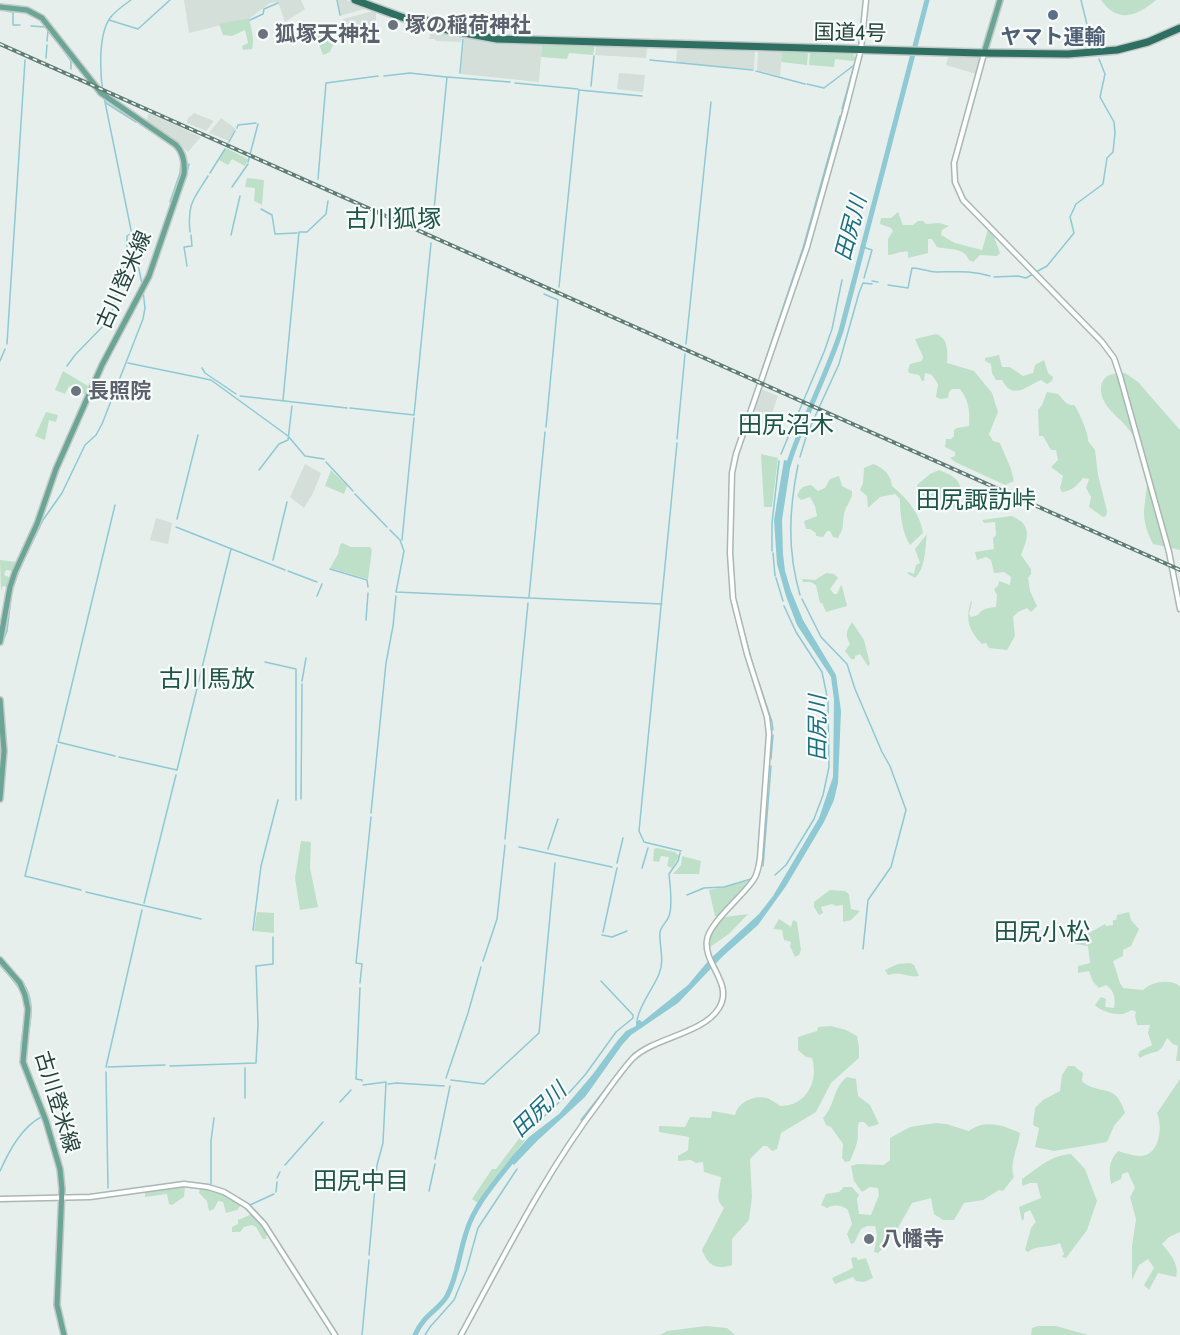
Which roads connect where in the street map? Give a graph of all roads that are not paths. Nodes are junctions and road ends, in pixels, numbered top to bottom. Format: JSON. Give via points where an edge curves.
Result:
{"nodes":[{"id":1,"x":355,"y":0,"type":"edge"},
{"id":2,"x":366,"y":0,"type":"edge"},
{"id":3,"x":866,"y":0,"type":"edge"},
{"id":4,"x":1000,"y":0,"type":"edge"},
{"id":5,"x":0,"y":7,"type":"edge"},
{"id":6,"x":1180,"y":28,"type":"edge"},
{"id":7,"x":516,"y":39,"type":"junction"},
{"id":8,"x":861,"y":49,"type":"junction"},
{"id":9,"x":984,"y":53,"type":"junction"},
{"id":10,"x":1180,"y":609,"type":"edge"},
{"id":11,"x":0,"y":642,"type":"edge"},
{"id":12,"x":0,"y":700,"type":"edge"},
{"id":13,"x":0,"y":799,"type":"edge"},
{"id":14,"x":0,"y":960,"type":"edge"},
{"id":15,"x":61,"y":1198,"type":"junction"},
{"id":16,"x":0,"y":1199,"type":"edge"},
{"id":17,"x":64,"y":1335,"type":"edge"},
{"id":18,"x":335,"y":1335,"type":"edge"},
{"id":19,"x":461,"y":1335,"type":"edge"}],
"edges":[{"from":1,"to":7,"type":"highway","name":"国道4号","via":[[426,26]]},
{"from":2,"to":7,"type":"highway","name":"国道4号","via":[[428,21]]},
{"from":3,"to":8,"type":"street"},
{"from":4,"to":9,"type":"main road"},
{"from":5,"to":11,"type":"main road","name":"古川登米線","via":[[27,10],[42,18],[101,93],[176,145],[184,160],[183,174],[143,289],[102,365],[12,580]]},
{"from":6,"to":9,"type":"highway","name":"国道4号","via":[[1148,42],[1101,53]]},
{"from":7,"to":8,"type":"highway","name":"国道4号"},
{"from":8,"to":9,"type":"highway","name":"国道4号"},
{"from":8,"to":19,"type":"street","via":[[807,247],[734,463],[730,534],[733,598],[768,717],[769,734],[758,869],[753,881],[709,933],[709,953],[723,987],[719,1008],[710,1018],[639,1054],[611,1087],[579,1128]]},
{"from":9,"to":10,"type":"street","via":[[954,163],[956,186],[963,200],[1114,358],[1169,552]]},
{"from":12,"to":13,"type":"main road","via":[[4,751]]},
{"from":14,"to":15,"type":"main road","name":"古川登米線","via":[[25,995],[28,1009],[22,1062],[59,1159]]},
{"from":15,"to":16,"type":"street"},
{"from":15,"to":17,"type":"main road","name":"古川登米線","via":[[57,1305]]},
{"from":15,"to":18,"type":"street","via":[[184,1184],[224,1192],[247,1206],[264,1224]]}]}
